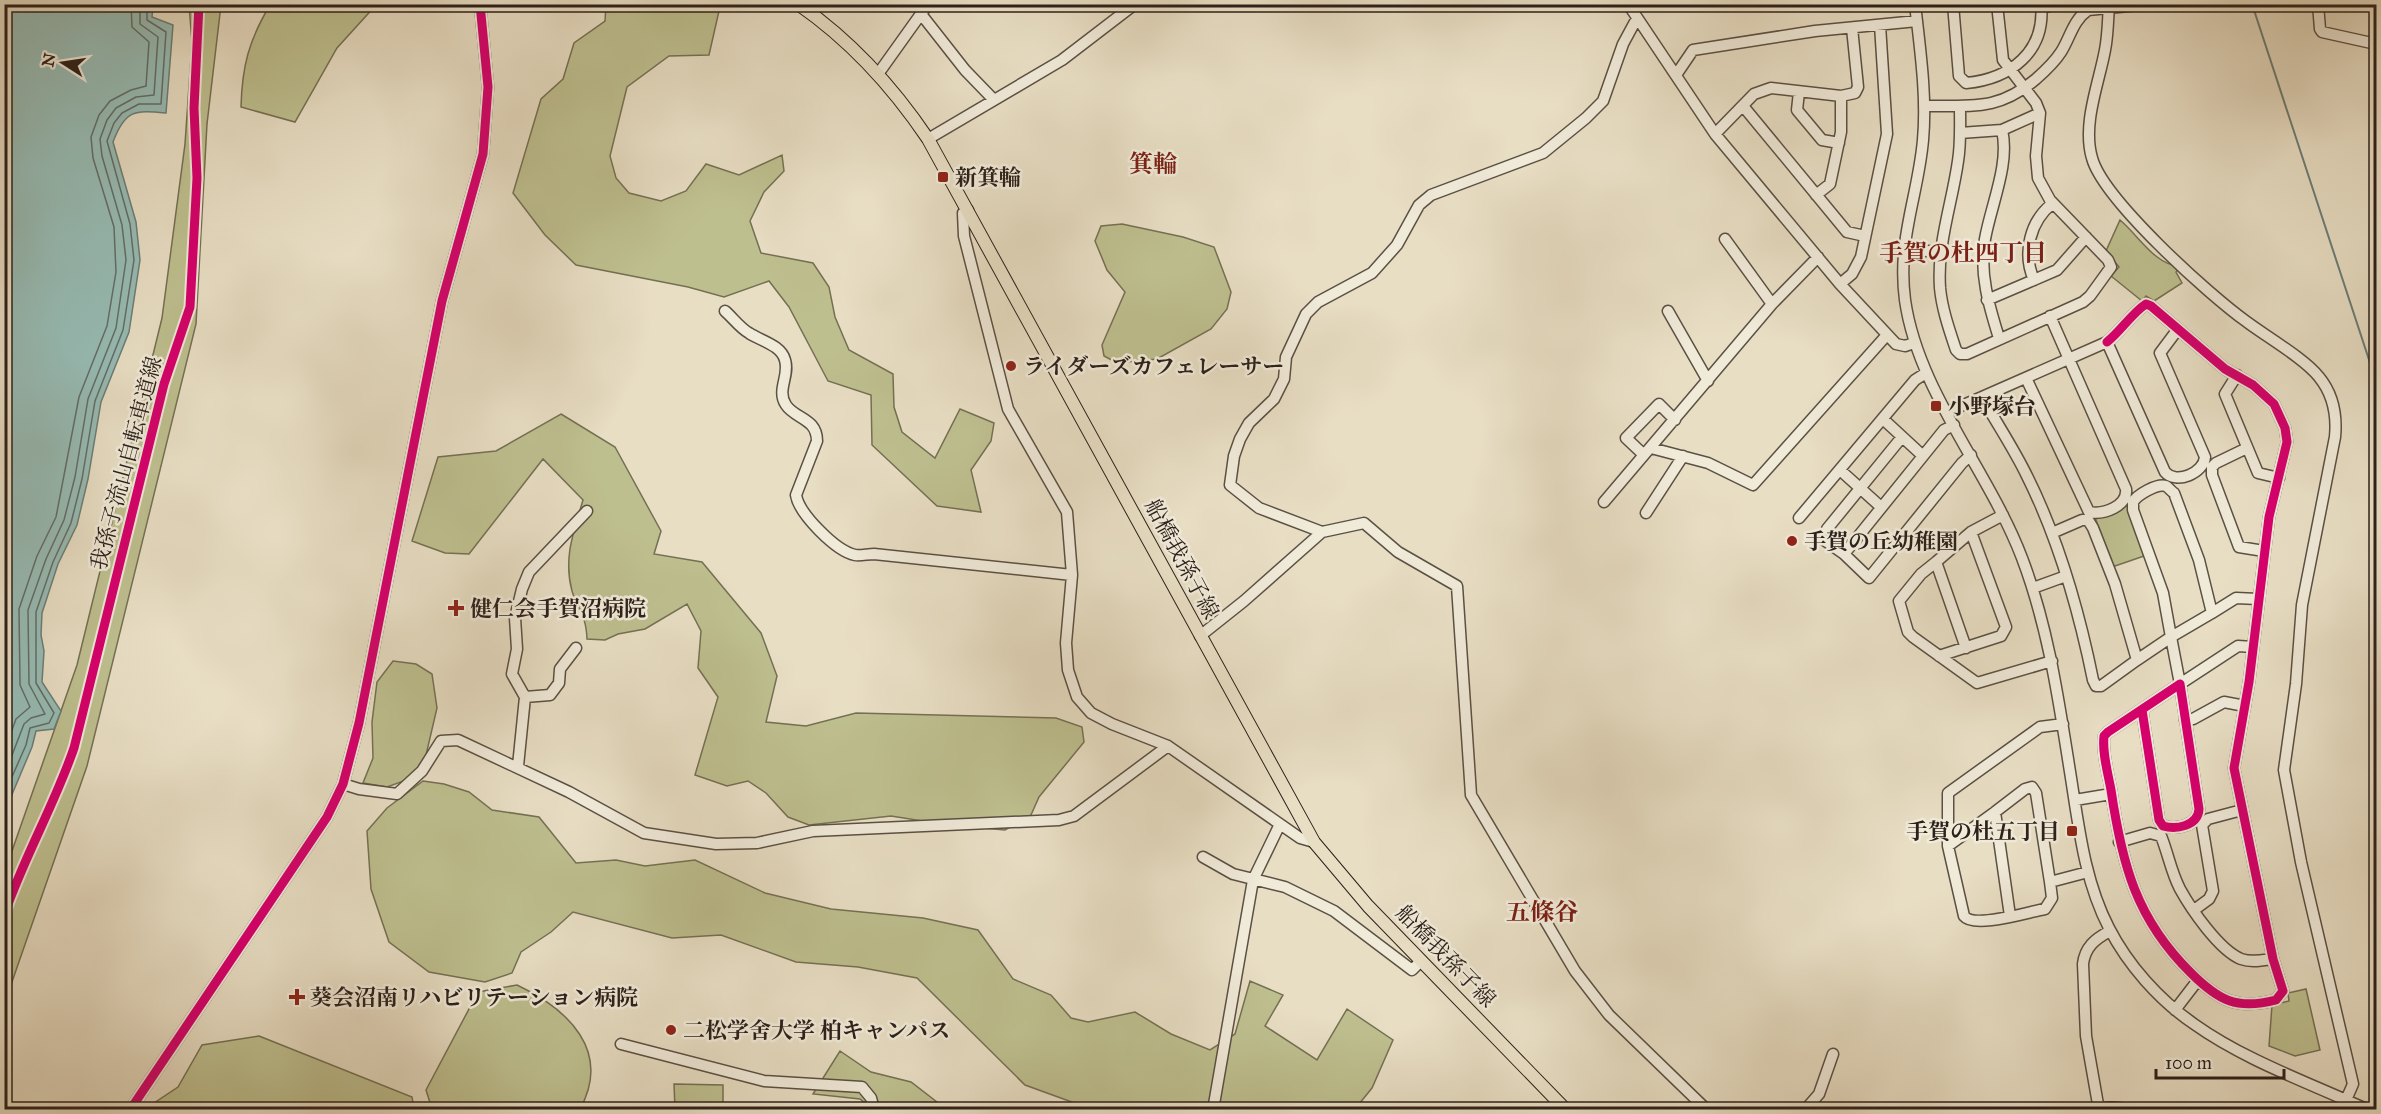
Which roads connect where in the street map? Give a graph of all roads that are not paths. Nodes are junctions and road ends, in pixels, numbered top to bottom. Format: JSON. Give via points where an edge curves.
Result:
{"nodes":[{"id":1,"x":480,"y":4,"type":"edge"},
{"id":2,"x":798,"y":4,"type":"edge"},
{"id":3,"x":1628,"y":4,"type":"edge"},
{"id":4,"x":1916,"y":4,"type":"edge"},
{"id":5,"x":1953,"y":4,"type":"edge"},
{"id":6,"x":1997,"y":4,"type":"edge"},
{"id":7,"x":2056,"y":4,"type":"edge"},
{"id":8,"x":2149,"y":4,"type":"edge"},
{"id":9,"x":2318,"y":4,"type":"edge"},
{"id":10,"x":1130,"y":6,"type":"edge"},
{"id":11,"x":2041,"y":6,"type":"edge"},
{"id":12,"x":2109,"y":6,"type":"edge"},
{"id":13,"x":925,"y":9,"type":"edge"},
{"id":14,"x":1637,"y":18,"type":"junction"},
{"id":15,"x":1917,"y":21,"type":"junction"},
{"id":16,"x":1880,"y":25,"type":"junction"},
{"id":17,"x":1852,"y":28,"type":"junction"},
{"id":18,"x":2376,"y":44,"type":"edge"},
{"id":19,"x":2008,"y":70,"type":"junction"},
{"id":20,"x":879,"y":74,"type":"junction"},
{"id":21,"x":1676,"y":75,"type":"junction"},
{"id":22,"x":2024,"y":89,"type":"junction"},
{"id":23,"x":1799,"y":92,"type":"junction"},
{"id":24,"x":1841,"y":96,"type":"junction"},
{"id":25,"x":993,"y":99,"type":"junction"},
{"id":26,"x":1960,"y":105,"type":"junction"},
{"id":27,"x":1743,"y":106,"type":"junction"},
{"id":28,"x":1924,"y":106,"type":"junction"},
{"id":29,"x":2040,"y":113,"type":"junction"},
{"id":30,"x":2002,"y":130,"type":"junction"},
{"id":31,"x":1960,"y":133,"type":"junction"},
{"id":32,"x":1715,"y":134,"type":"junction"},
{"id":33,"x":928,"y":139,"type":"junction"},
{"id":34,"x":1839,"y":142,"type":"junction"},
{"id":35,"x":1816,"y":195,"type":"junction"},
{"id":36,"x":2053,"y":203,"type":"junction"},
{"id":37,"x":968,"y":210,"type":"junction"},
{"id":38,"x":1865,"y":236,"type":"junction"},
{"id":39,"x":2086,"y":237,"type":"junction"},
{"id":40,"x":1725,"y":239,"type":"dead end"},
{"id":41,"x":1903,"y":249,"type":"junction"},
{"id":42,"x":1940,"y":252,"type":"junction"},
{"id":43,"x":1818,"y":257,"type":"junction"},
{"id":44,"x":2034,"y":279,"type":"junction"},
{"id":45,"x":1840,"y":284,"type":"junction"},
{"id":46,"x":1987,"y":300,"type":"junction"},
{"id":47,"x":1772,"y":304,"type":"junction"},
{"id":48,"x":725,"y":311,"type":"dead end"},
{"id":49,"x":1668,"y":311,"type":"dead end"},
{"id":50,"x":2050,"y":316,"type":"junction"},
{"id":51,"x":2178,"y":329,"type":"junction"},
{"id":52,"x":1886,"y":336,"type":"junction"},
{"id":53,"x":1999,"y":338,"type":"junction"},
{"id":54,"x":2107,"y":342,"type":"junction"},
{"id":55,"x":1914,"y":343,"type":"junction"},
{"id":56,"x":2068,"y":360,"type":"junction"},
{"id":57,"x":1926,"y":373,"type":"junction"},
{"id":58,"x":2237,"y":375,"type":"junction"},
{"id":59,"x":2026,"y":378,"type":"junction"},
{"id":60,"x":1708,"y":381,"type":"junction"},
{"id":61,"x":1982,"y":397,"type":"junction"},
{"id":62,"x":1947,"y":412,"type":"junction"},
{"id":63,"x":1882,"y":419,"type":"junction"},
{"id":64,"x":1675,"y":420,"type":"junction"},
{"id":65,"x":1954,"y":425,"type":"junction"},
{"id":66,"x":1902,"y":437,"type":"junction"},
{"id":67,"x":2247,"y":448,"type":"junction"},
{"id":68,"x":1648,"y":451,"type":"junction"},
{"id":69,"x":1971,"y":455,"type":"junction"},
{"id":70,"x":1683,"y":456,"type":"junction"},
{"id":71,"x":1923,"y":456,"type":"junction"},
{"id":72,"x":1840,"y":470,"type":"junction"},
{"id":73,"x":2278,"y":478,"type":"junction"},
{"id":74,"x":1860,"y":488,"type":"junction"},
{"id":75,"x":1604,"y":502,"type":"dead end"},
{"id":76,"x":1881,"y":507,"type":"junction"},
{"id":77,"x":587,"y":511,"type":"dead end"},
{"id":78,"x":1646,"y":513,"type":"dead end"},
{"id":79,"x":2003,"y":515,"type":"junction"},
{"id":80,"x":1799,"y":518,"type":"dead end"},
{"id":81,"x":1322,"y":532,"type":"junction"},
{"id":82,"x":1971,"y":532,"type":"junction"},
{"id":83,"x":2052,"y":533,"type":"junction"},
{"id":84,"x":2264,"y":551,"type":"junction"},
{"id":85,"x":1844,"y":554,"type":"junction"},
{"id":86,"x":1936,"y":562,"type":"junction"},
{"id":87,"x":1072,"y":575,"type":"junction"},
{"id":88,"x":2067,"y":576,"type":"junction"},
{"id":89,"x":2032,"y":588,"type":"junction"},
{"id":90,"x":2258,"y":599,"type":"junction"},
{"id":91,"x":2212,"y":613,"type":"junction"},
{"id":92,"x":1200,"y":636,"type":"junction"},
{"id":93,"x":2171,"y":637,"type":"junction"},
{"id":94,"x":2253,"y":647,"type":"junction"},
{"id":95,"x":576,"y":648,"type":"dead end"},
{"id":96,"x":1966,"y":648,"type":"junction"},
{"id":97,"x":1939,"y":656,"type":"junction"},
{"id":98,"x":2137,"y":660,"type":"junction"},
{"id":99,"x":2052,"y":661,"type":"junction"},
{"id":100,"x":2180,"y":684,"type":"junction"},
{"id":101,"x":525,"y":697,"type":"junction"},
{"id":102,"x":2245,"y":706,"type":"junction"},
{"id":103,"x":2142,"y":710,"type":"junction"},
{"id":104,"x":2185,"y":720,"type":"junction"},
{"id":105,"x":2062,"y":724,"type":"junction"},
{"id":106,"x":1168,"y":746,"type":"junction"},
{"id":107,"x":518,"y":766,"type":"junction"},
{"id":108,"x":343,"y":784,"type":"junction"},
{"id":109,"x":2111,"y":794,"type":"junction"},
{"id":110,"x":2075,"y":800,"type":"junction"},
{"id":111,"x":2242,"y":810,"type":"junction"},
{"id":112,"x":1995,"y":812,"type":"junction"},
{"id":113,"x":1280,"y":824,"type":"junction"},
{"id":114,"x":1314,"y":842,"type":"junction"},
{"id":115,"x":2119,"y":842,"type":"junction"},
{"id":116,"x":1948,"y":846,"type":"junction"},
{"id":117,"x":1203,"y":857,"type":"dead end"},
{"id":118,"x":2088,"y":872,"type":"junction"},
{"id":119,"x":1253,"y":880,"type":"junction"},
{"id":120,"x":2050,"y":882,"type":"junction"},
{"id":121,"x":2194,"y":910,"type":"junction"},
{"id":122,"x":2010,"y":916,"type":"junction"},
{"id":123,"x":2110,"y":931,"type":"junction"},
{"id":124,"x":2273,"y":958,"type":"junction"},
{"id":125,"x":1421,"y":961,"type":"junction"},
{"id":126,"x":2198,"y":980,"type":"junction"},
{"id":127,"x":2175,"y":1010,"type":"junction"},
{"id":128,"x":621,"y":1044,"type":"dead end"},
{"id":129,"x":1833,"y":1054,"type":"dead end"},
{"id":130,"x":2346,"y":1100,"type":"junction"},
{"id":131,"x":2099,"y":1108,"type":"edge"},
{"id":132,"x":129,"y":1110,"type":"edge"},
{"id":133,"x":874,"y":1110,"type":"edge"},
{"id":134,"x":1213,"y":1110,"type":"edge"},
{"id":135,"x":1566,"y":1110,"type":"edge"},
{"id":136,"x":1707,"y":1110,"type":"edge"},
{"id":137,"x":1805,"y":1110,"type":"edge"},
{"id":138,"x":2139,"y":1110,"type":"edge"},
{"id":139,"x":2368,"y":1110,"type":"edge"}],
"edges":[{"from":1,"to":108,"type":"street","via":[[488,87],[483,154],[442,301],[359,723]]},
{"from":2,"to":20,"type":"main road","name":"船橋我孫子線"},
{"from":3,"to":14,"type":"street"},
{"from":4,"to":15,"type":"street"},
{"from":5,"to":19,"type":"street","via":[[1962,80],[1984,81]]},
{"from":6,"to":19,"type":"street","via":[[2001,50]]},
{"from":7,"to":11,"type":"street"},
{"from":8,"to":12,"type":"street"},
{"from":9,"to":18,"type":"street","via":[[2322,32]]},
{"from":10,"to":25,"type":"street","via":[[1062,60]]},
{"from":11,"to":19,"type":"street","via":[[2042,27],[2035,46]]},
{"from":12,"to":22,"type":"street","via":[[2082,14],[2060,54]]},
{"from":12,"to":130,"type":"street","via":[[2106,47],[2089,137],[2091,156],[2101,180],[2123,207],[2222,303],[2314,371],[2329,392],[2334,412],[2335,437],[2302,605],[2296,684],[2284,762],[2301,862],[2353,1084]]},
{"from":13,"to":20,"type":"street"},
{"from":13,"to":25,"type":"street","via":[[964,70]]},
{"from":14,"to":21,"type":"street"},
{"from":14,"to":81,"type":"street","via":[[1623,44],[1603,101],[1586,118],[1543,153],[1431,195],[1419,206],[1397,245],[1372,273],[1318,302],[1306,314],[1286,357],[1284,379],[1274,399],[1240,439],[1233,456],[1230,484],[1259,508]]},
{"from":15,"to":16,"type":"street"},
{"from":15,"to":28,"type":"street"},
{"from":16,"to":17,"type":"street"},
{"from":16,"to":38,"type":"street","via":[[1887,134]]},
{"from":17,"to":21,"type":"street","via":[[1693,50]]},
{"from":17,"to":24,"type":"street","via":[[1858,87],[1851,95]]},
{"from":19,"to":22,"type":"street"},
{"from":20,"to":33,"type":"main road","name":"船橋我孫子線"},
{"from":21,"to":32,"type":"street"},
{"from":22,"to":26,"type":"street","via":[[2000,103]]},
{"from":22,"to":29,"type":"street"},
{"from":23,"to":24,"type":"street"},
{"from":23,"to":27,"type":"street","via":[[1771,88],[1754,94]]},
{"from":23,"to":34,"type":"street","via":[[1797,110],[1822,140]]},
{"from":24,"to":34,"type":"street"},
{"from":25,"to":33,"type":"street"},
{"from":26,"to":28,"type":"street"},
{"from":26,"to":31,"type":"street"},
{"from":27,"to":32,"type":"street"},
{"from":27,"to":35,"type":"street"},
{"from":28,"to":41,"type":"street","via":[[1921,159]]},
{"from":29,"to":30,"type":"street"},
{"from":29,"to":36,"type":"street","via":[[2038,178]]},
{"from":30,"to":31,"type":"street"},
{"from":30,"to":46,"type":"street","via":[[1998,184],[1983,257]]},
{"from":31,"to":42,"type":"street"},
{"from":32,"to":43,"type":"street"},
{"from":33,"to":37,"type":"main road","name":"船橋我孫子線"},
{"from":34,"to":35,"type":"street","via":[[1830,184]]},
{"from":35,"to":38,"type":"street","via":[[1847,232]]},
{"from":36,"to":39,"type":"street"},
{"from":36,"to":44,"type":"street","via":[[2033,226],[2027,264]]},
{"from":37,"to":87,"type":"street","via":[[963,213],[964,236],[1008,409],[1068,512]]},
{"from":37,"to":92,"type":"main road","name":"船橋我孫子線"},
{"from":38,"to":45,"type":"street","via":[[1858,265]]},
{"from":39,"to":44,"type":"street","via":[[2064,264]]},
{"from":39,"to":50,"type":"street","via":[[2108,260],[2110,272],[2083,302]]},
{"from":40,"to":47,"type":"street"},
{"from":41,"to":42,"type":"street"},
{"from":41,"to":55,"type":"street","via":[[1905,297]]},
{"from":42,"to":53,"type":"street","via":[[1941,296],[1956,350],[1967,354]]},
{"from":43,"to":45,"type":"street"},
{"from":43,"to":47,"type":"street"},
{"from":44,"to":46,"type":"street"},
{"from":45,"to":52,"type":"street"},
{"from":46,"to":53,"type":"street"},
{"from":47,"to":60,"type":"street"},
{"from":48,"to":87,"type":"street","via":[[747,332],[776,347],[785,359],[781,394],[787,407],[805,417],[817,434],[796,495],[797,503],[820,532],[854,555]]},
{"from":49,"to":60,"type":"street"},
{"from":50,"to":53,"type":"street"},
{"from":50,"to":56,"type":"street"},
{"from":51,"to":54,"type":"street","via":[[2146,304]]},
{"from":51,"to":54,"type":"street","via":[[2160,353],[2205,456],[2205,464],[2200,470],[2176,479],[2165,472]]},
{"from":51,"to":58,"type":"street"},
{"from":52,"to":55,"type":"street","via":[[1901,346]]},
{"from":52,"to":70,"type":"street","via":[[1753,485],[1708,463]]},
{"from":54,"to":56,"type":"street"},
{"from":55,"to":57,"type":"street"},
{"from":56,"to":59,"type":"street"},
{"from":56,"to":59,"type":"street","via":[[2126,489],[2121,504],[2089,512]]},
{"from":57,"to":62,"type":"street"},
{"from":57,"to":63,"type":"street","via":[[1915,380]]},
{"from":58,"to":67,"type":"street","via":[[2225,394]]},
{"from":58,"to":73,"type":"street","via":[[2274,404],[2285,428],[2287,442]]},
{"from":59,"to":61,"type":"street"},
{"from":60,"to":64,"type":"street"},
{"from":61,"to":62,"type":"street"},
{"from":61,"to":83,"type":"street","via":[[2027,476]]},
{"from":62,"to":65,"type":"street"},
{"from":63,"to":66,"type":"street"},
{"from":63,"to":72,"type":"street"},
{"from":64,"to":68,"type":"street"},
{"from":64,"to":68,"type":"street","via":[[1659,404],[1626,438]]},
{"from":65,"to":69,"type":"street"},
{"from":65,"to":71,"type":"street","via":[[1944,430]]},
{"from":66,"to":71,"type":"street"},
{"from":66,"to":74,"type":"street"},
{"from":67,"to":73,"type":"street","via":[[2258,473]]},
{"from":67,"to":84,"type":"street","via":[[2216,463],[2212,475],[2239,547]]},
{"from":68,"to":70,"type":"street"},
{"from":68,"to":75,"type":"street"},
{"from":69,"to":79,"type":"street"},
{"from":69,"to":85,"type":"street","via":[[1869,578]]},
{"from":70,"to":78,"type":"street"},
{"from":71,"to":76,"type":"street"},
{"from":72,"to":74,"type":"street"},
{"from":72,"to":80,"type":"street"},
{"from":73,"to":84,"type":"street"},
{"from":74,"to":76,"type":"street"},
{"from":74,"to":85,"type":"street","via":[[1826,535]]},
{"from":76,"to":85,"type":"street"},
{"from":77,"to":101,"type":"street","via":[[529,572],[522,589],[515,618],[517,649],[512,674]]},
{"from":79,"to":82,"type":"street"},
{"from":79,"to":89,"type":"street"},
{"from":81,"to":92,"type":"street","via":[[1245,602]]},
{"from":81,"to":136,"type":"street","via":[[1364,523],[1398,552],[1457,585],[1471,795],[1575,971],[1610,1015]]},
{"from":82,"to":86,"type":"street"},
{"from":82,"to":96,"type":"street","via":[[2006,627],[2001,636]]},
{"from":83,"to":88,"type":"street"},
{"from":83,"to":98,"type":"street","via":[[2088,520],[2115,584]]},
{"from":84,"to":90,"type":"street"},
{"from":86,"to":96,"type":"street"},
{"from":86,"to":97,"type":"street","via":[[1899,601],[1908,632]]},
{"from":87,"to":106,"type":"street","via":[[1066,643],[1068,670],[1077,697],[1091,713]]},
{"from":88,"to":89,"type":"street"},
{"from":88,"to":98,"type":"street","via":[[2096,686]]},
{"from":89,"to":99,"type":"street"},
{"from":90,"to":91,"type":"street","via":[[2236,598]]},
{"from":90,"to":94,"type":"street"},
{"from":91,"to":93,"type":"street"},
{"from":91,"to":93,"type":"street","via":[[2199,560],[2174,493],[2165,486],[2138,495],[2133,510],[2163,593]]},
{"from":92,"to":114,"type":"main road","name":"船橋我孫子線"},
{"from":93,"to":98,"type":"street"},
{"from":93,"to":100,"type":"street"},
{"from":94,"to":100,"type":"street","via":[[2238,646]]},
{"from":94,"to":102,"type":"street"},
{"from":95,"to":101,"type":"street","via":[[560,669],[559,683],[550,695]]},
{"from":96,"to":97,"type":"street"},
{"from":97,"to":99,"type":"street","via":[[1977,683]]},
{"from":99,"to":105,"type":"street"},
{"from":100,"to":103,"type":"street"},
{"from":100,"to":104,"type":"street"},
{"from":101,"to":107,"type":"street"},
{"from":102,"to":104,"type":"street","via":[[2224,702]]},
{"from":102,"to":111,"type":"street","via":[[2234,768]]},
{"from":103,"to":104,"type":"street","via":[[2159,820],[2169,828],[2192,824],[2199,815]]},
{"from":103,"to":109,"type":"street","via":[[2104,736]]},
{"from":105,"to":110,"type":"street"},
{"from":105,"to":116,"type":"street","via":[[2040,728],[1948,793]]},
{"from":106,"to":107,"type":"street","via":[[1074,816],[1059,820],[813,831],[757,843],[726,844],[644,833]]},
{"from":106,"to":113,"type":"street"},
{"from":107,"to":108,"type":"street","via":[[467,742],[451,739],[441,741],[422,771],[397,794]]},
{"from":108,"to":132,"type":"street","via":[[327,817]]},
{"from":109,"to":110,"type":"street"},
{"from":109,"to":115,"type":"street"},
{"from":110,"to":118,"type":"street"},
{"from":111,"to":121,"type":"street","via":[[2208,819],[2202,825],[2213,891]]},
{"from":111,"to":124,"type":"street"},
{"from":112,"to":116,"type":"street"},
{"from":112,"to":120,"type":"street","via":[[2032,787]]},
{"from":112,"to":122,"type":"street"},
{"from":113,"to":114,"type":"street","via":[[1300,838]]},
{"from":113,"to":119,"type":"street"},
{"from":114,"to":125,"type":"main road","name":"船橋我孫子線","via":[[1343,879]]},
{"from":115,"to":121,"type":"street","via":[[2150,833],[2161,836],[2179,887]]},
{"from":115,"to":126,"type":"street","via":[[2127,874],[2146,918],[2171,954]]},
{"from":116,"to":122,"type":"street","via":[[1968,921]]},
{"from":117,"to":119,"type":"street"},
{"from":118,"to":120,"type":"street"},
{"from":118,"to":123,"type":"street"},
{"from":119,"to":125,"type":"street","via":[[1285,887],[1334,911],[1412,970]]},
{"from":119,"to":134,"type":"street"},
{"from":120,"to":122,"type":"street","via":[[2052,898],[2045,909]]},
{"from":121,"to":124,"type":"street","via":[[2236,956],[2253,961]]},
{"from":123,"to":127,"type":"street","via":[[2147,983]]},
{"from":123,"to":131,"type":"street","via":[[2091,944],[2083,964],[2086,1036]]},
{"from":124,"to":126,"type":"street","via":[[2283,991],[2276,1000],[2251,1005],[2230,1002]]},
{"from":125,"to":135,"type":"main road","name":"船橋我孫子線"},
{"from":126,"to":127,"type":"street"},
{"from":127,"to":130,"type":"street","via":[[2215,1038]]},
{"from":128,"to":133,"type":"street","via":[[764,1081],[862,1087]]},
{"from":129,"to":137,"type":"street","via":[[1819,1094]]},
{"from":130,"to":139,"type":"street"},
{"from":131,"to":138,"type":"street"}]}
